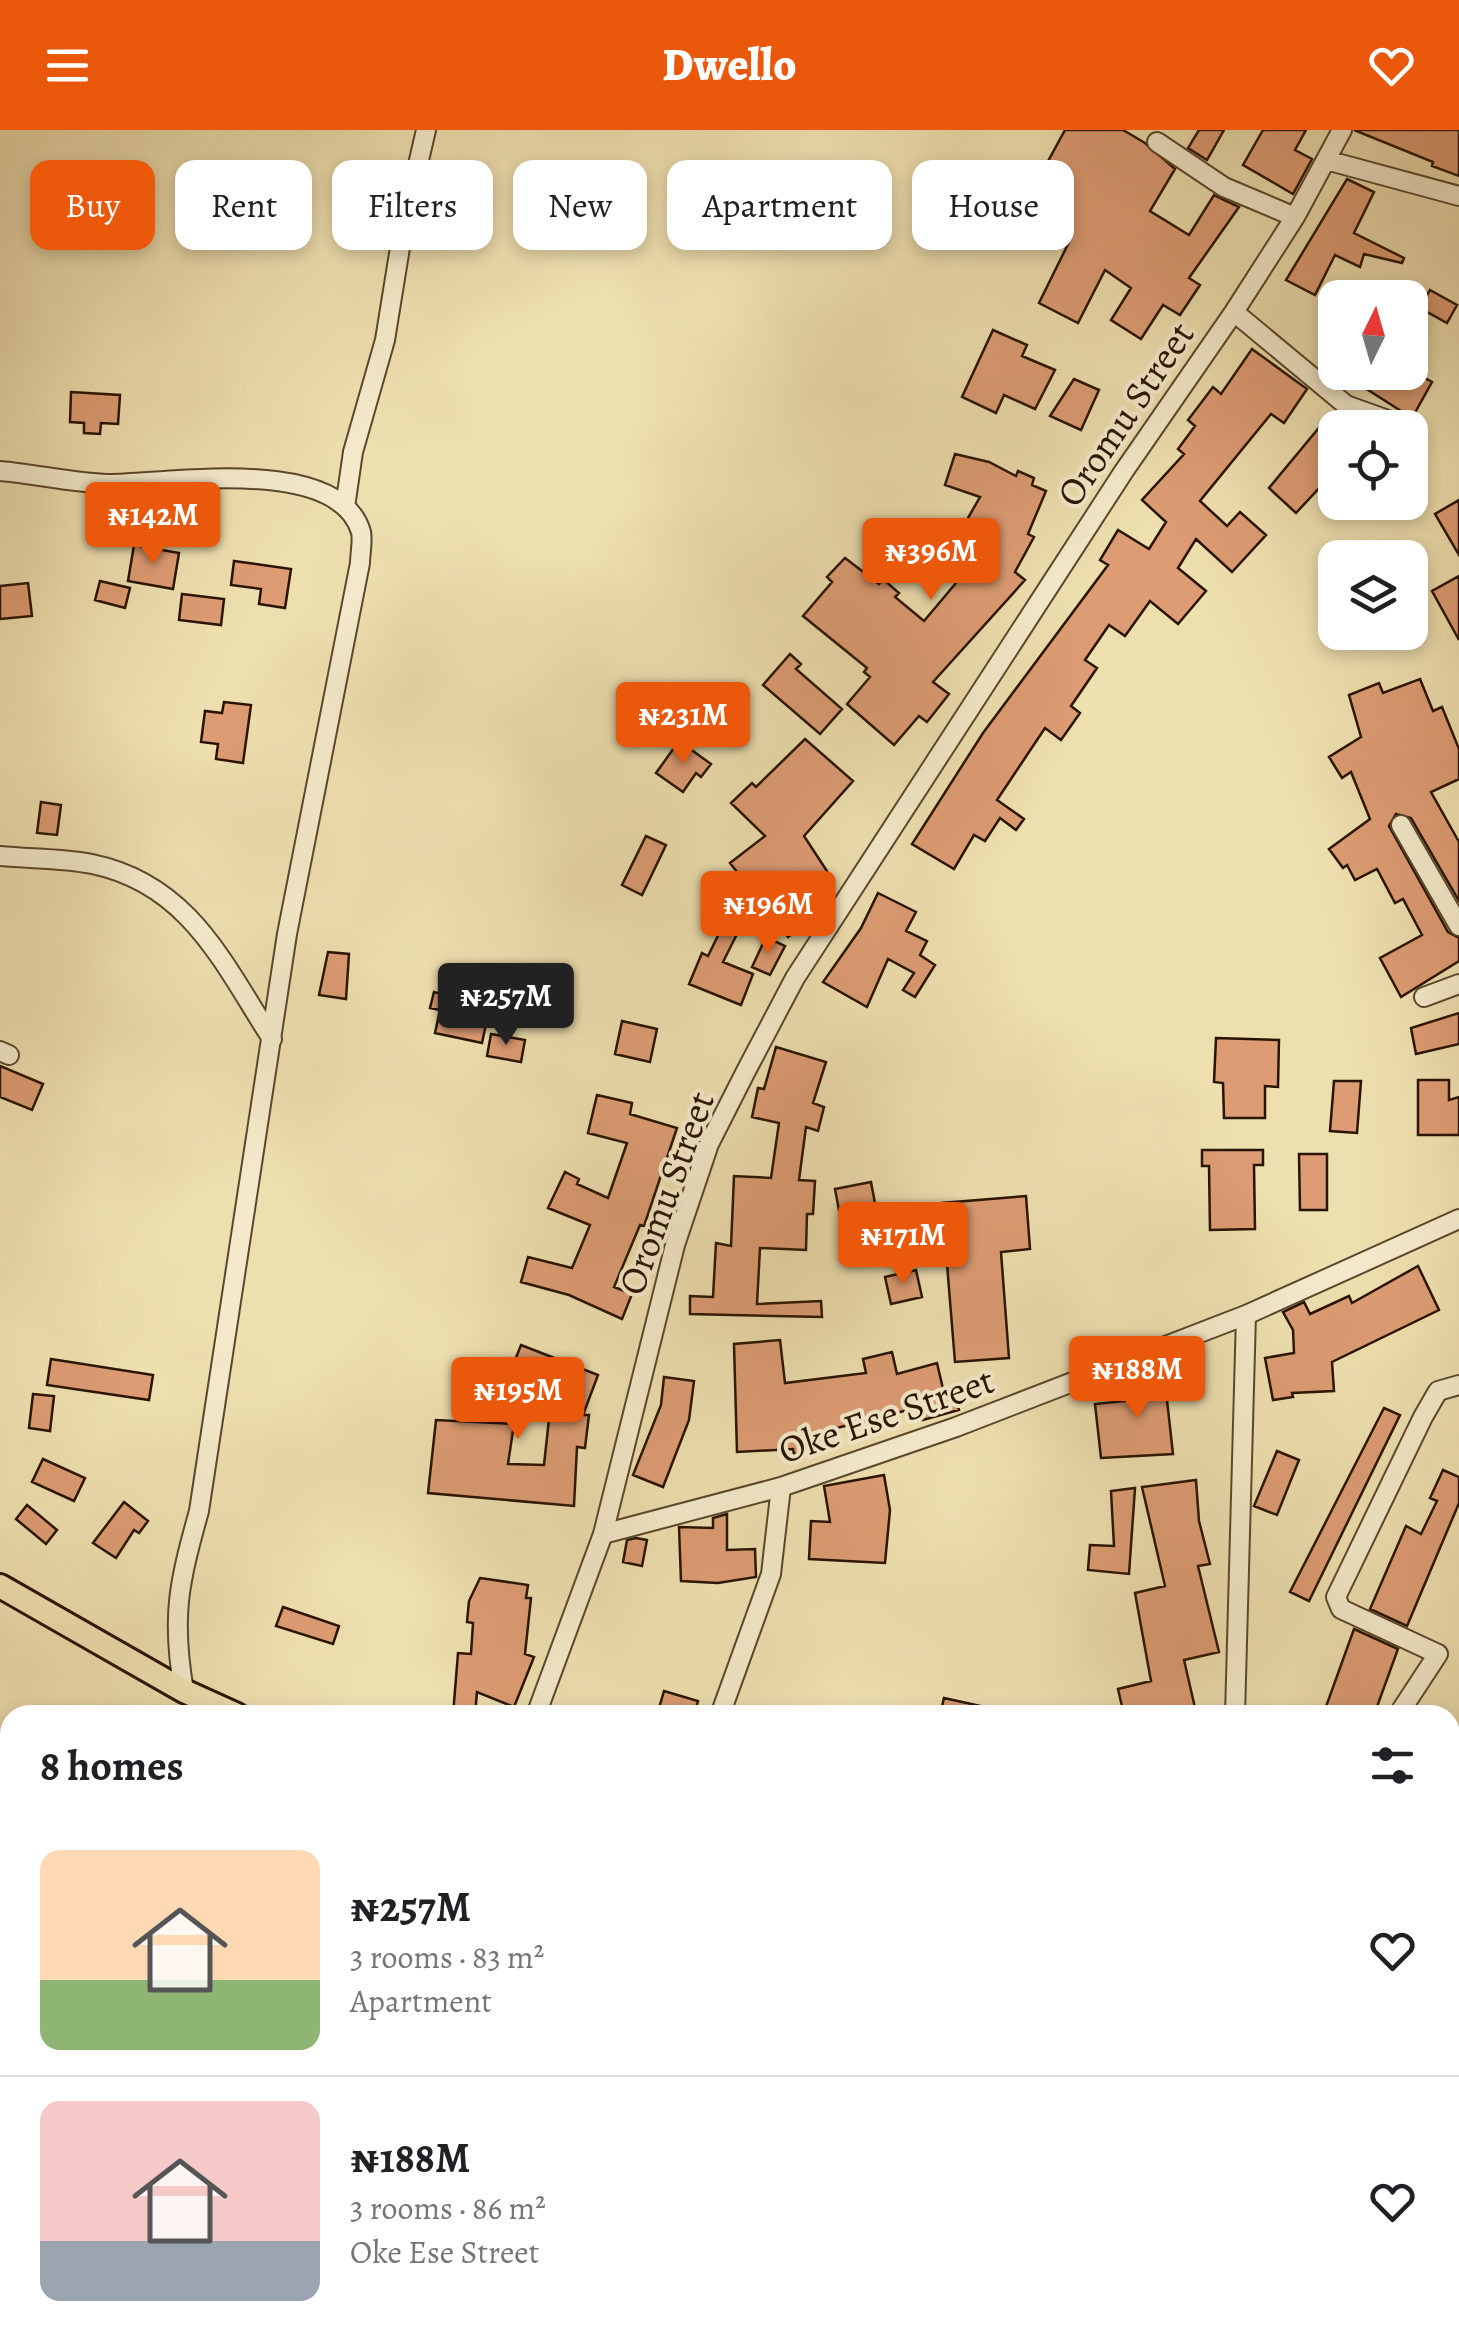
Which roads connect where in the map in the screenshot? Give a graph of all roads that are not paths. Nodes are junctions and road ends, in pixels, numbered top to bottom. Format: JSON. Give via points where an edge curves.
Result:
{"nodes":[{"id":1,"x":426,"y":130,"type":"edge"},
{"id":2,"x":1342,"y":130,"type":"edge"},
{"id":3,"x":1157,"y":142,"type":"dead end"},
{"id":4,"x":1326,"y":160,"type":"junction"},
{"id":5,"x":1459,"y":196,"type":"edge"},
{"id":6,"x":1295,"y":217,"type":"junction"},
{"id":7,"x":1234,"y":312,"type":"junction"},
{"id":8,"x":1358,"y":410,"type":"edge"},
{"id":9,"x":0,"y":471,"type":"edge"},
{"id":10,"x":344,"y":507,"type":"junction"},
{"id":11,"x":1401,"y":825,"type":"dead end"},
{"id":12,"x":0,"y":856,"type":"edge"},
{"id":13,"x":1459,"y":926,"type":"edge"},
{"id":14,"x":1459,"y":984,"type":"edge"},
{"id":15,"x":1424,"y":997,"type":"dead end"},
{"id":16,"x":272,"y":1039,"type":"junction"},
{"id":17,"x":1459,"y":1219,"type":"edge"},
{"id":18,"x":1246,"y":1316,"type":"junction"},
{"id":19,"x":1459,"y":1384,"type":"edge"},
{"id":20,"x":780,"y":1487,"type":"junction"},
{"id":21,"x":603,"y":1534,"type":"junction"},
{"id":22,"x":0,"y":1586,"type":"edge"},
{"id":23,"x":184,"y":1691,"type":"junction"},
{"id":24,"x":215,"y":1705,"type":"edge"},
{"id":25,"x":540,"y":1705,"type":"edge"},
{"id":26,"x":724,"y":1705,"type":"edge"},
{"id":27,"x":1235,"y":1705,"type":"edge"},
{"id":28,"x":1405,"y":1705,"type":"edge"}],
"edges":[{"from":1,"to":10,"type":"street"},
{"from":2,"to":4,"type":"street","name":"Oromu Street"},
{"from":3,"to":6,"type":"street","via":[[1224,187]]},
{"from":4,"to":5,"type":"street"},
{"from":4,"to":6,"type":"street","name":"Oromu Street"},
{"from":6,"to":7,"type":"street","name":"Oromu Street"},
{"from":7,"to":8,"type":"street"},
{"from":7,"to":21,"type":"street","name":"Oromu Street","via":[[795,978],[762,1040],[709,1144],[676,1245]]},
{"from":9,"to":10,"type":"street","via":[[105,484],[244,479],[319,490]]},
{"from":10,"to":16,"type":"street","via":[[361,532],[360,563],[324,730]]},
{"from":11,"to":13,"type":"street"},
{"from":12,"to":16,"type":"street","via":[[92,864],[144,881],[182,907],[209,940]]},
{"from":14,"to":15,"type":"street"},
{"from":16,"to":23,"type":"street","via":[[198,1510],[176,1592]]},
{"from":17,"to":18,"type":"street","name":"Oke Ese Street"},
{"from":18,"to":20,"type":"street","name":"Oke Ese Street"},
{"from":18,"to":27,"type":"street"},
{"from":19,"to":28,"type":"street","via":[[1438,1391],[1336,1596],[1341,1609],[1438,1654]]},
{"from":20,"to":21,"type":"street","name":"Oke Ese Street"},
{"from":20,"to":26,"type":"street","via":[[772,1574]]},
{"from":21,"to":25,"type":"street","name":"Oromu Street"},
{"from":22,"to":23,"type":"main road"},
{"from":23,"to":24,"type":"main road"}]}
